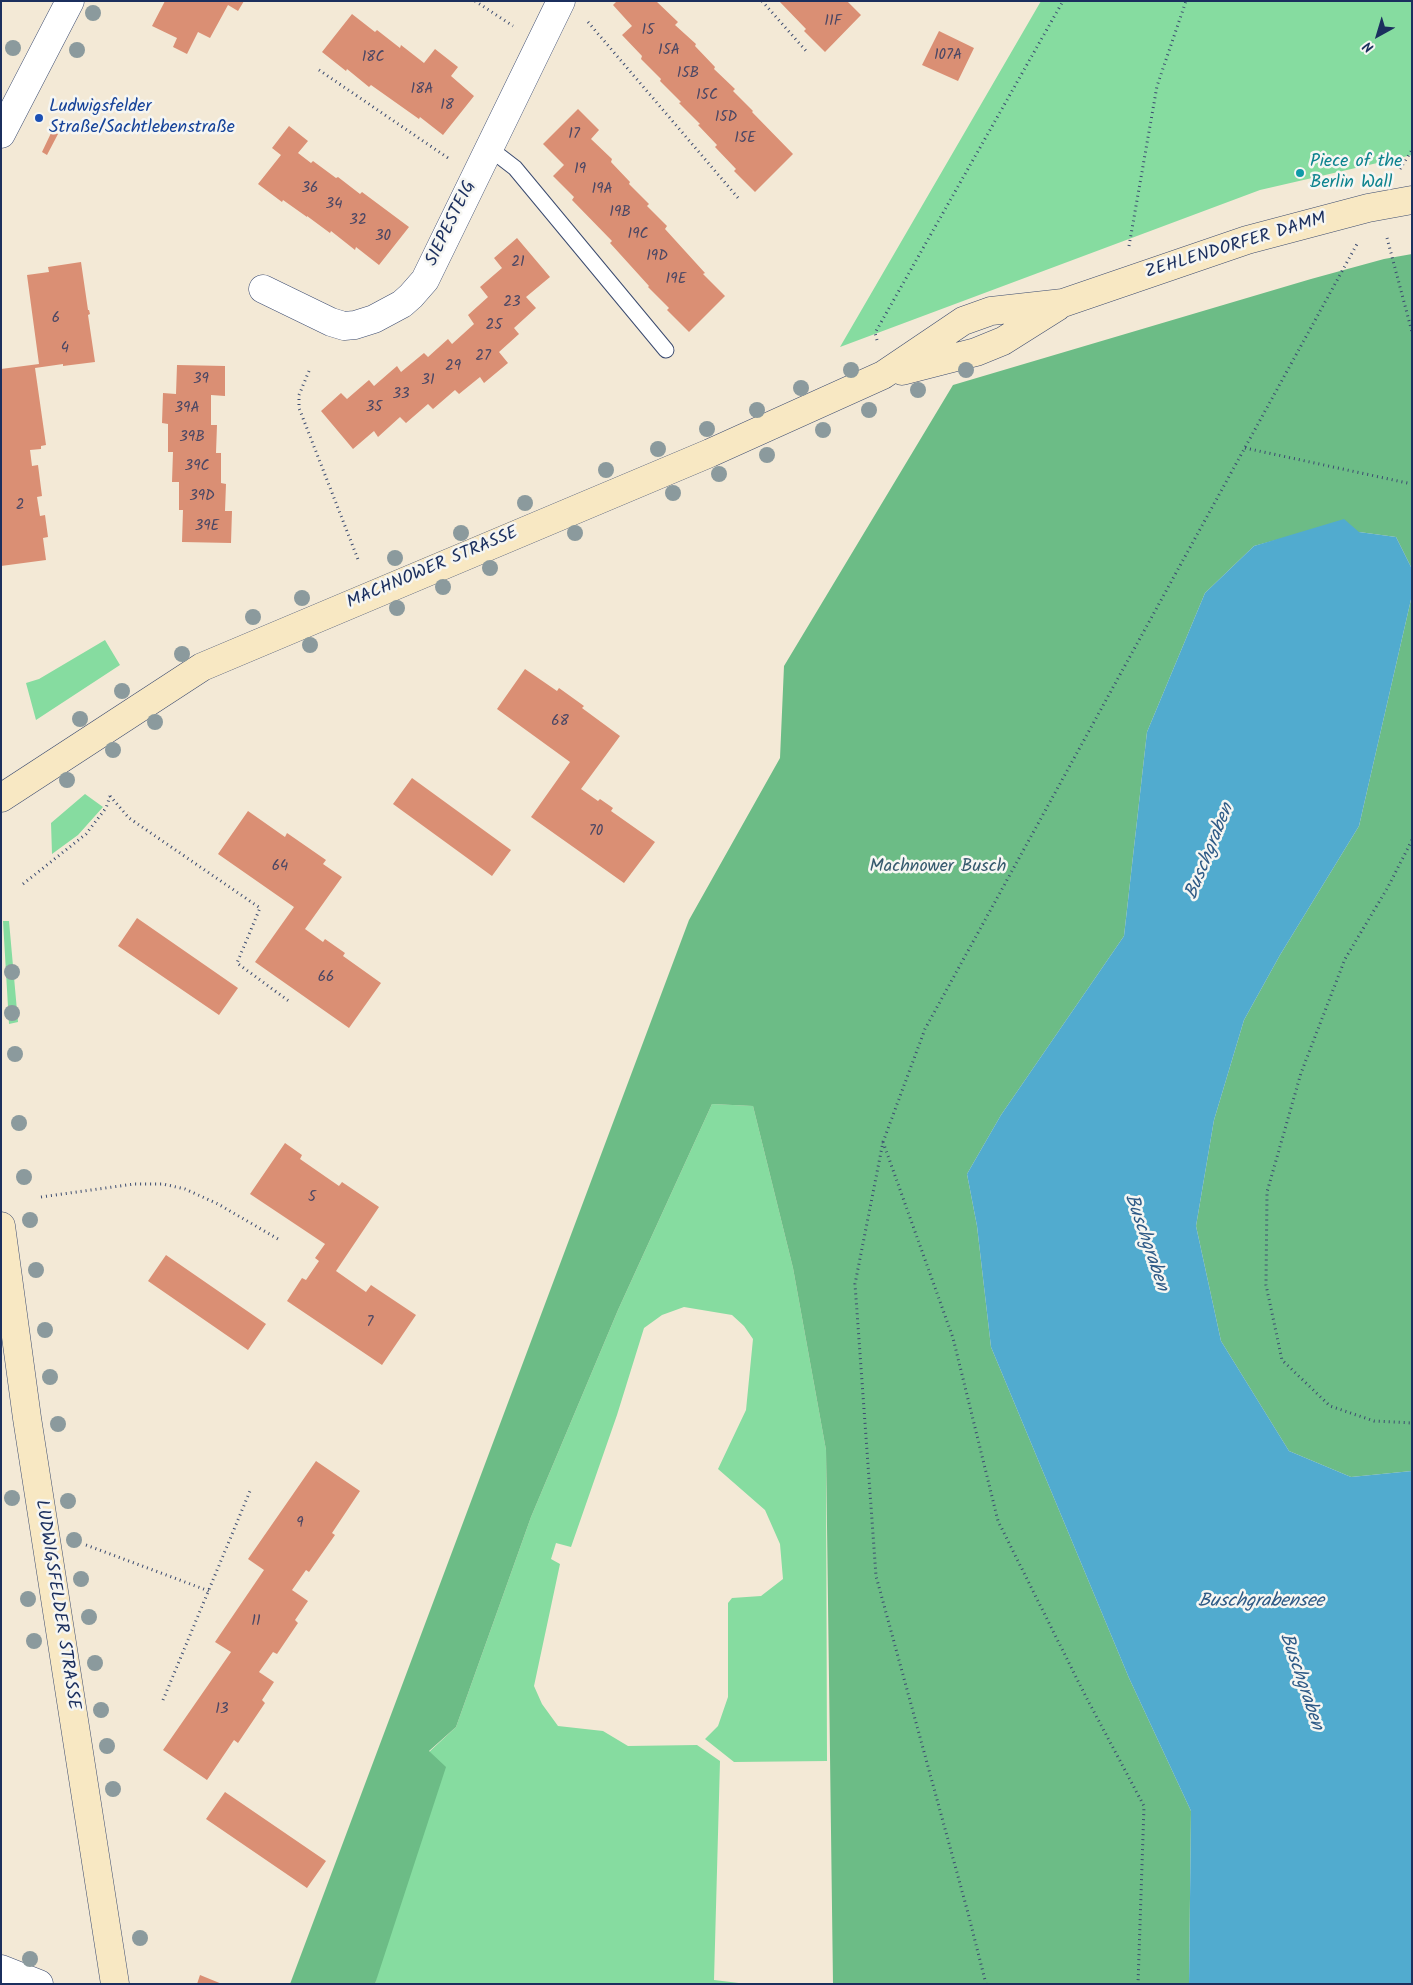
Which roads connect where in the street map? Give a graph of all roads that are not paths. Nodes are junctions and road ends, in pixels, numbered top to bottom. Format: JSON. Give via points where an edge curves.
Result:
{"nodes":[{"id":1,"x":70,"y":1,"type":"edge"},
{"id":2,"x":561,"y":1,"type":"edge"},
{"id":3,"x":1,"y":134,"type":"edge"},
{"id":4,"x":489,"y":148,"type":"junction"},
{"id":5,"x":1412,"y":200,"type":"edge"},
{"id":6,"x":263,"y":289,"type":"dead end"},
{"id":7,"x":1062,"y":303,"type":"junction"},
{"id":8,"x":979,"y":315,"type":"joint"},
{"id":9,"x":990,"y":346,"type":"joint"},
{"id":10,"x":666,"y":350,"type":"dead end"},
{"id":11,"x":883,"y":375,"type":"junction"},
{"id":12,"x":1,"y":798,"type":"edge"},
{"id":13,"x":1,"y":1226,"type":"edge"},
{"id":14,"x":1,"y":1969,"type":"edge"},
{"id":15,"x":38,"y":1984,"type":"edge"},
{"id":16,"x":116,"y":1984,"type":"edge"}],
"edges":[{"from":1,"to":3,"type":"street"},
{"from":2,"to":4,"type":"street","name":"SIEPESTEIG"},
{"from":4,"to":6,"type":"street","name":"SIEPESTEIG","via":[[424,280],[411,296],[389,312],[355,325],[338,325]]},
{"from":4,"to":10,"type":"lane","via":[[515,168]]},
{"from":5,"to":7,"type":"main road","name":"ZEHLENDORFER DAMM","via":[[1368,208],[1247,240]]},
{"from":7,"to":8,"type":"main road","name":"ZEHLENDORFER DAMM"},
{"from":7,"to":9,"type":"main road","name":"ZEHLENDORFER DAMM"},
{"from":8,"to":11,"type":"main road","name":"MACHNOWER STRASSE","via":[[963,321]]},
{"from":9,"to":11,"type":"main road","name":"MACHNOWER STRASSE"},
{"from":11,"to":12,"type":"main road","name":"MACHNOWER STRASSE","via":[[710,453],[202,667]]},
{"from":13,"to":16,"type":"main road","name":"LUDWIGSFELDER STRASSE","via":[[26,1418]]},
{"from":14,"to":15,"type":"street"}]}
